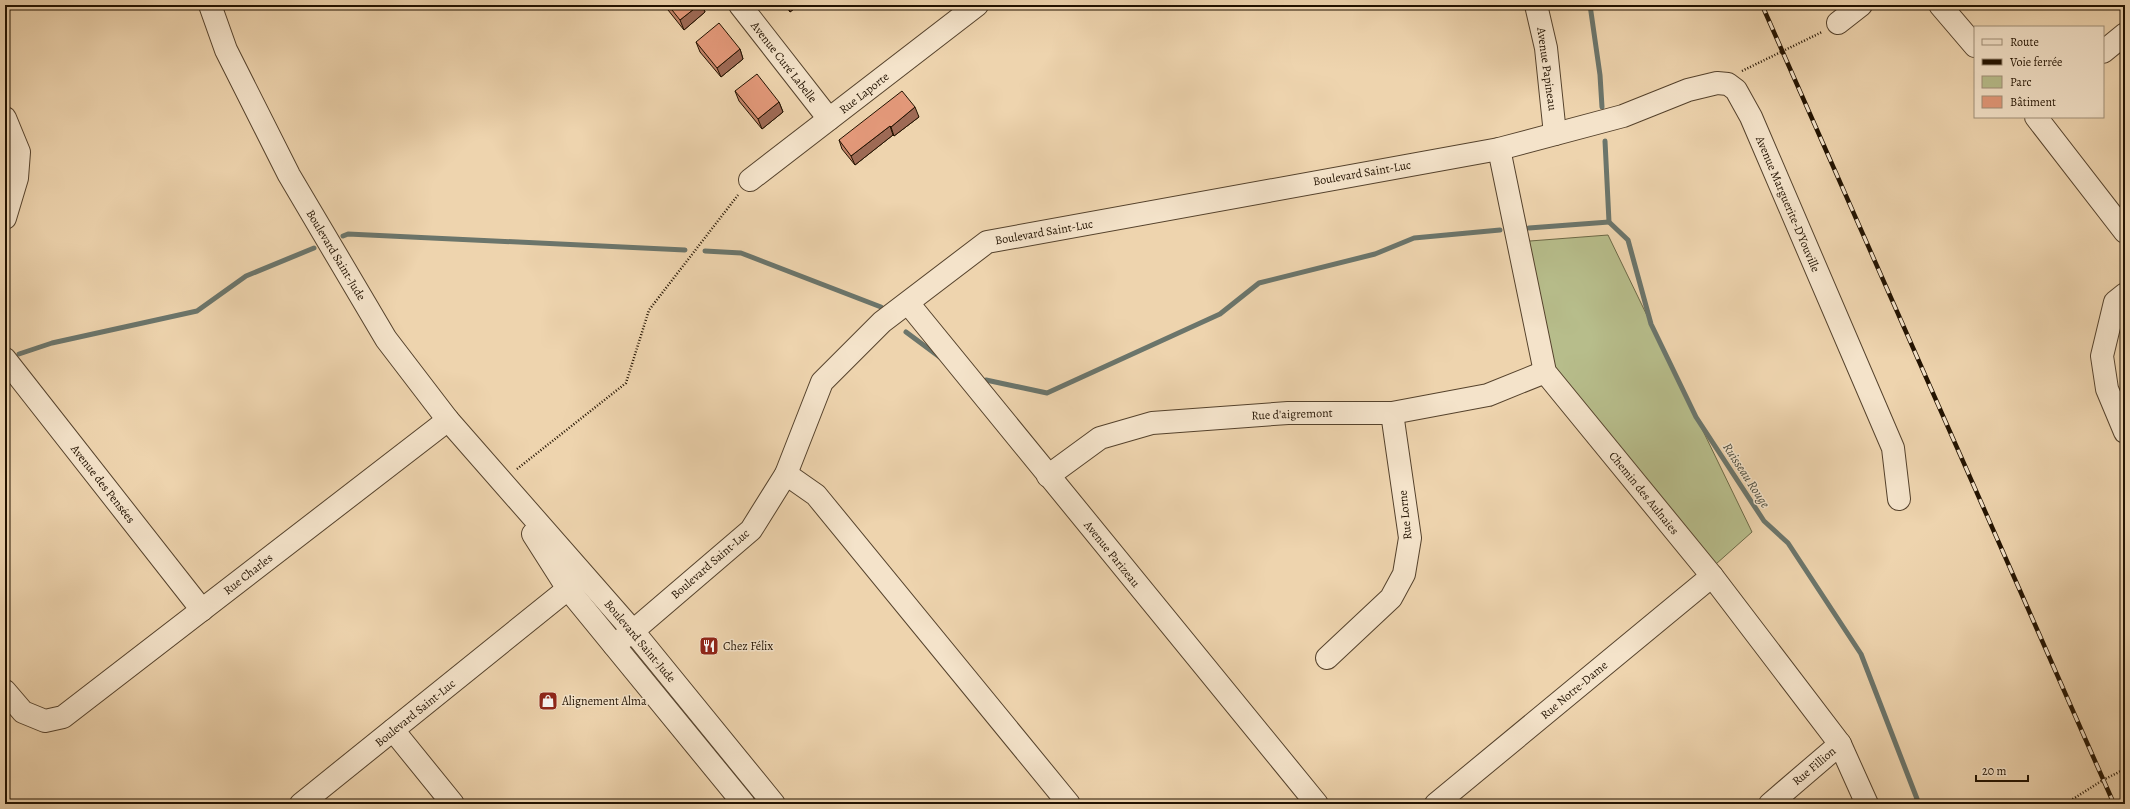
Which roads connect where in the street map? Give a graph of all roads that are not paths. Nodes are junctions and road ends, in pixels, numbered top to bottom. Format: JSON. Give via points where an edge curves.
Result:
{"nodes":[{"id":1,"x":210,"y":5,"type":"edge"},
{"id":2,"x":740,"y":5,"type":"edge"},
{"id":3,"x":977,"y":5,"type":"edge"},
{"id":4,"x":1536,"y":5,"type":"edge"},
{"id":5,"x":1862,"y":5,"type":"edge"},
{"id":6,"x":1940,"y":5,"type":"edge"},
{"id":7,"x":1838,"y":23,"type":"road end"},
{"id":8,"x":2125,"y":34,"type":"edge"},
{"id":9,"x":1974,"y":45,"type":"edge"},
{"id":10,"x":2104,"y":51,"type":"edge"},
{"id":11,"x":5,"y":118,"type":"edge"},
{"id":12,"x":2037,"y":118,"type":"edge"},
{"id":13,"x":829,"y":119,"type":"junction"},
{"id":14,"x":1555,"y":134,"type":"junction"},
{"id":15,"x":1499,"y":148,"type":"junction"},
{"id":16,"x":750,"y":180,"type":"road end"},
{"id":17,"x":5,"y":218,"type":"edge"},
{"id":18,"x":2125,"y":232,"type":"edge"},
{"id":19,"x":2125,"y":294,"type":"edge"},
{"id":20,"x":908,"y":303,"type":"junction"},
{"id":21,"x":5,"y":359,"type":"edge"},
{"id":22,"x":1545,"y":372,"type":"junction"},
{"id":23,"x":1392,"y":413,"type":"junction"},
{"id":24,"x":448,"y":420,"type":"junction"},
{"id":25,"x":2125,"y":432,"type":"edge"},
{"id":26,"x":786,"y":474,"type":"junction"},
{"id":27,"x":1048,"y":476,"type":"junction"},
{"id":28,"x":1899,"y":499,"type":"dead end"},
{"id":29,"x":1712,"y":576,"type":"junction"},
{"id":30,"x":576,"y":582,"type":"junction"},
{"id":31,"x":202,"y":610,"type":"junction"},
{"id":32,"x":633,"y":631,"type":"junction"},
{"id":33,"x":614,"y":645,"type":"junction"},
{"id":34,"x":1327,"y":658,"type":"dead end"},
{"id":35,"x":5,"y":691,"type":"edge"},
{"id":36,"x":393,"y":730,"type":"junction"},
{"id":37,"x":1840,"y":744,"type":"junction"},
{"id":38,"x":301,"y":804,"type":"edge"},
{"id":39,"x":453,"y":804,"type":"edge"},
{"id":40,"x":744,"y":804,"type":"edge"},
{"id":41,"x":774,"y":804,"type":"edge"},
{"id":42,"x":1069,"y":804,"type":"edge"},
{"id":43,"x":1317,"y":804,"type":"edge"},
{"id":44,"x":1436,"y":804,"type":"edge"},
{"id":45,"x":1770,"y":804,"type":"edge"},
{"id":46,"x":1867,"y":804,"type":"edge"}],
"edges":[{"from":1,"to":24,"type":"street","name":"Boulevard Saint-Jude","via":[[226,50],[289,175],[386,339]]},
{"from":2,"to":13,"type":"street","name":"Avenue Curé Labelle"},
{"from":3,"to":13,"type":"street","name":"Rue Laporte"},
{"from":4,"to":14,"type":"street","name":"Avenue Papineau","via":[[1546,48]]},
{"from":5,"to":7,"type":"street"},
{"from":6,"to":9,"type":"street"},
{"from":8,"to":10,"type":"street"},
{"from":11,"to":17,"type":"street","via":[[19,152],[17,178]]},
{"from":12,"to":18,"type":"street"},
{"from":13,"to":16,"type":"street","name":"Rue Laporte"},
{"from":14,"to":15,"type":"street","name":"Boulevard Saint-Luc"},
{"from":14,"to":28,"type":"street","name":"Avenue Marguerite-D'Youville","via":[[1623,116],[1688,90],[1718,83],[1728,84],[1736,90],[1754,124],[1893,448]]},
{"from":15,"to":20,"type":"street","name":"Boulevard Saint-Luc","via":[[987,242]]},
{"from":15,"to":22,"type":"street","name":"Chemin des Aulnaies"},
{"from":19,"to":25,"type":"street","via":[[2115,302],[2102,356],[2107,389]]},
{"from":20,"to":26,"type":"street","name":"Boulevard Saint-Luc","via":[[882,322],[822,382]]},
{"from":20,"to":27,"type":"street","name":"Avenue Parizeau"},
{"from":21,"to":31,"type":"street","name":"Avenue des Pensées"},
{"from":22,"to":23,"type":"street","name":"Rue d'aigremont","via":[[1488,396]]},
{"from":22,"to":29,"type":"street","name":"Chemin des Aulnaies"},
{"from":23,"to":27,"type":"street","name":"Rue d'aigremont","via":[[1288,413],[1152,424],[1100,438]]},
{"from":23,"to":34,"type":"street","name":"Rue Lorne","via":[[1410,538],[1404,574],[1391,598]]},
{"from":24,"to":30,"type":"street","name":"Boulevard Saint-Jude","via":[[501,482]]},
{"from":24,"to":31,"type":"street","name":"Rue Charles"},
{"from":26,"to":32,"type":"street","name":"Boulevard Saint-Luc","via":[[751,530]]},
{"from":26,"to":42,"type":"street","via":[[816,495]]},
{"from":27,"to":43,"type":"street","name":"Avenue Parizeau"},
{"from":29,"to":37,"type":"street","name":"Chemin des Aulnaies"},
{"from":29,"to":44,"type":"street","name":"Rue Notre-Dame"},
{"from":30,"to":32,"type":"street","name":"Boulevard Saint-Jude"},
{"from":30,"to":33,"type":"street","name":"Boulevard Saint-Jude"},
{"from":30,"to":36,"type":"street","name":"Boulevard Saint-Luc"},
{"from":31,"to":35,"type":"street","name":"Rue Charles","via":[[64,717],[45,722],[23,712]]},
{"from":32,"to":33,"type":"street","name":"Boulevard Saint-Luc"},
{"from":32,"to":41,"type":"street","name":"Boulevard Saint-Jude"},
{"from":33,"to":40,"type":"street","name":"Boulevard Saint-Jude"},
{"from":36,"to":38,"type":"street","name":"Boulevard Saint-Luc"},
{"from":36,"to":39,"type":"street"},
{"from":37,"to":45,"type":"street","name":"Rue Fillion"},
{"from":37,"to":46,"type":"street","name":"Chemin des Aulnaies"}]}
